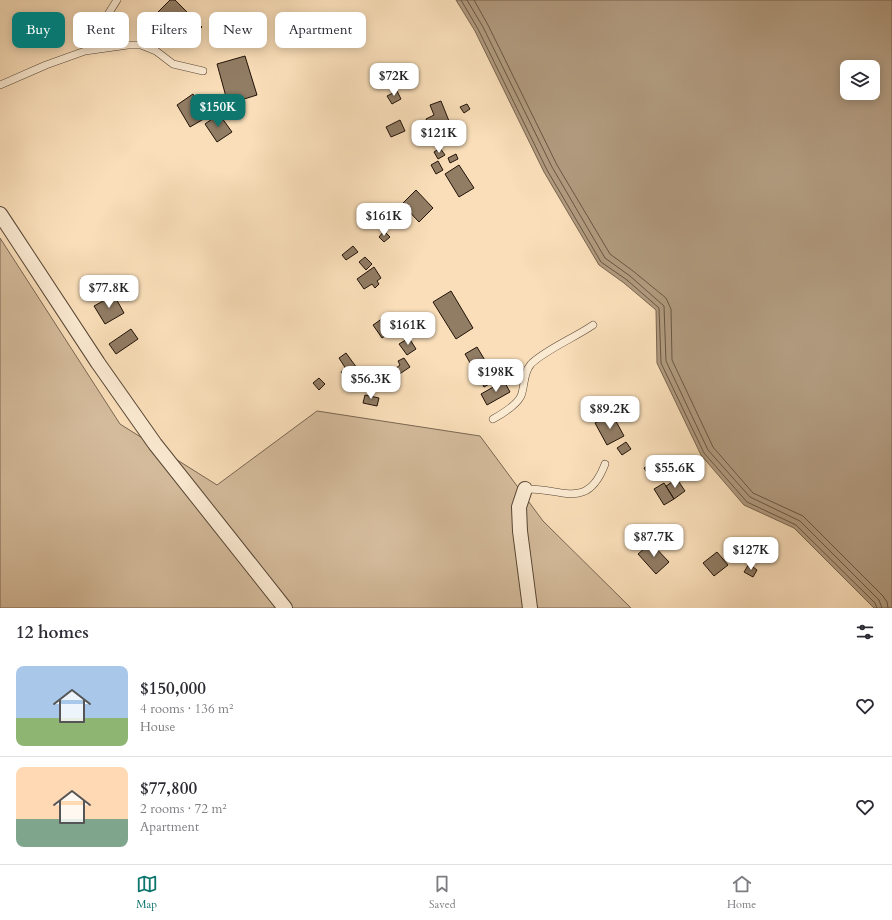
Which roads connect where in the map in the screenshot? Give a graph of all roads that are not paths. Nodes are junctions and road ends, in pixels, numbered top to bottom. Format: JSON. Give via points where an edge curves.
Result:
{"nodes":[{"id":1,"x":117,"y":0,"type":"edge"},
{"id":2,"x":85,"y":52,"type":"junction"},
{"id":3,"x":203,"y":71,"type":"dead end"},
{"id":4,"x":0,"y":85,"type":"edge"},
{"id":5,"x":0,"y":214,"type":"edge"},
{"id":6,"x":593,"y":325,"type":"dead end"},
{"id":7,"x":492,"y":419,"type":"dead end"},
{"id":8,"x":605,"y":464,"type":"dead end"},
{"id":9,"x":525,"y":489,"type":"joint"},
{"id":10,"x":285,"y":608,"type":"edge"},
{"id":11,"x":530,"y":608,"type":"edge"}],
"edges":[{"from":1,"to":2,"type":"lane"},
{"from":2,"to":3,"type":"lane","via":[[141,45],[156,51],[173,64]]},
{"from":2,"to":4,"type":"lane"},
{"from":5,"to":10,"type":"street","via":[[98,363],[155,444]]},
{"from":6,"to":7,"type":"lane","via":[[531,364],[516,403]]},
{"from":8,"to":9,"type":"lane","via":[[602,474],[582,494],[539,488]]},
{"from":9,"to":11,"type":"street","via":[[519,507],[520,531]]}]}
